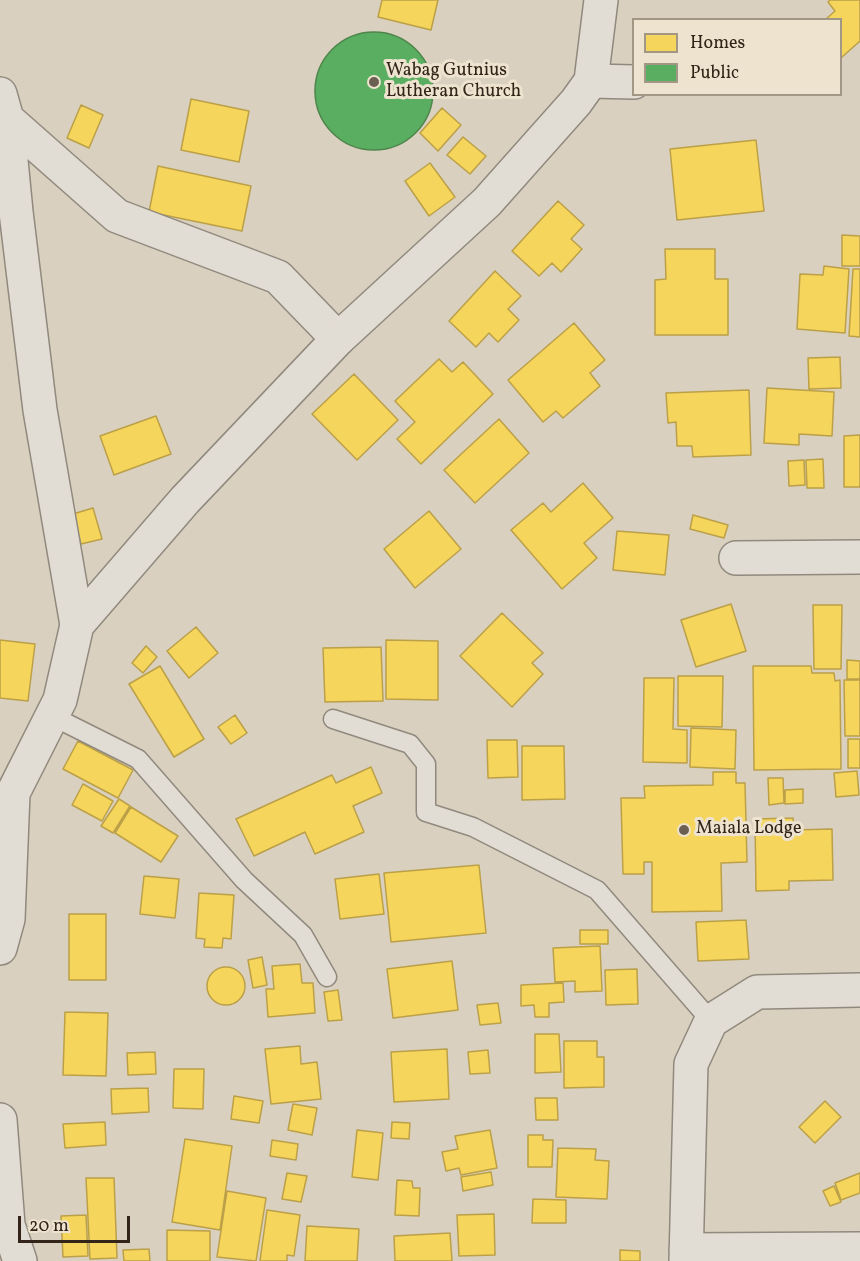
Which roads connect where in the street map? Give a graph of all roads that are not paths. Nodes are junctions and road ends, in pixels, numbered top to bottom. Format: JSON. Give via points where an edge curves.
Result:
{"nodes":[{"id":1,"x":601,"y":0,"type":"edge"},
{"id":2,"x":591,"y":81,"type":"junction"},
{"id":3,"x":632,"y":82,"type":"edge"},
{"id":4,"x":4,"y":107,"type":"edge"},
{"id":5,"x":338,"y":339,"type":"junction"},
{"id":6,"x":860,"y":557,"type":"edge"},
{"id":7,"x":736,"y":558,"type":"dead end"},
{"id":8,"x":77,"y":625,"type":"junction"},
{"id":9,"x":52,"y":716,"type":"junction"},
{"id":10,"x":333,"y":719,"type":"dead end"},
{"id":11,"x":0,"y":948,"type":"edge"},
{"id":12,"x":327,"y":976,"type":"dead end"},
{"id":13,"x":860,"y":990,"type":"edge"},
{"id":14,"x":711,"y":1021,"type":"junction"},
{"id":15,"x":0,"y":1120,"type":"edge"},
{"id":16,"x":860,"y":1249,"type":"edge"},
{"id":17,"x":686,"y":1255,"type":"edge"},
{"id":18,"x":20,"y":1261,"type":"edge"}],
"edges":[{"from":1,"to":2,"type":"street"},
{"from":2,"to":3,"type":"street"},
{"from":2,"to":5,"type":"street","via":[[487,202]]},
{"from":4,"to":5,"type":"street","via":[[117,216],[278,277]]},
{"from":4,"to":8,"type":"street","via":[[40,410]]},
{"from":5,"to":8,"type":"street","via":[[185,500]]},
{"from":6,"to":7,"type":"street"},
{"from":8,"to":9,"type":"street","via":[[60,699]]},
{"from":9,"to":11,"type":"street","via":[[13,793],[9,920]]},
{"from":9,"to":12,"type":"lane","via":[[138,759],[244,880],[303,935]]},
{"from":10,"to":14,"type":"lane","via":[[410,744],[426,764],[426,812],[473,827],[597,890]]},
{"from":13,"to":14,"type":"street","via":[[757,992]]},
{"from":14,"to":17,"type":"street","via":[[691,1064]]},
{"from":15,"to":18,"type":"street","via":[[8,1225]]},
{"from":16,"to":17,"type":"street"}]}
